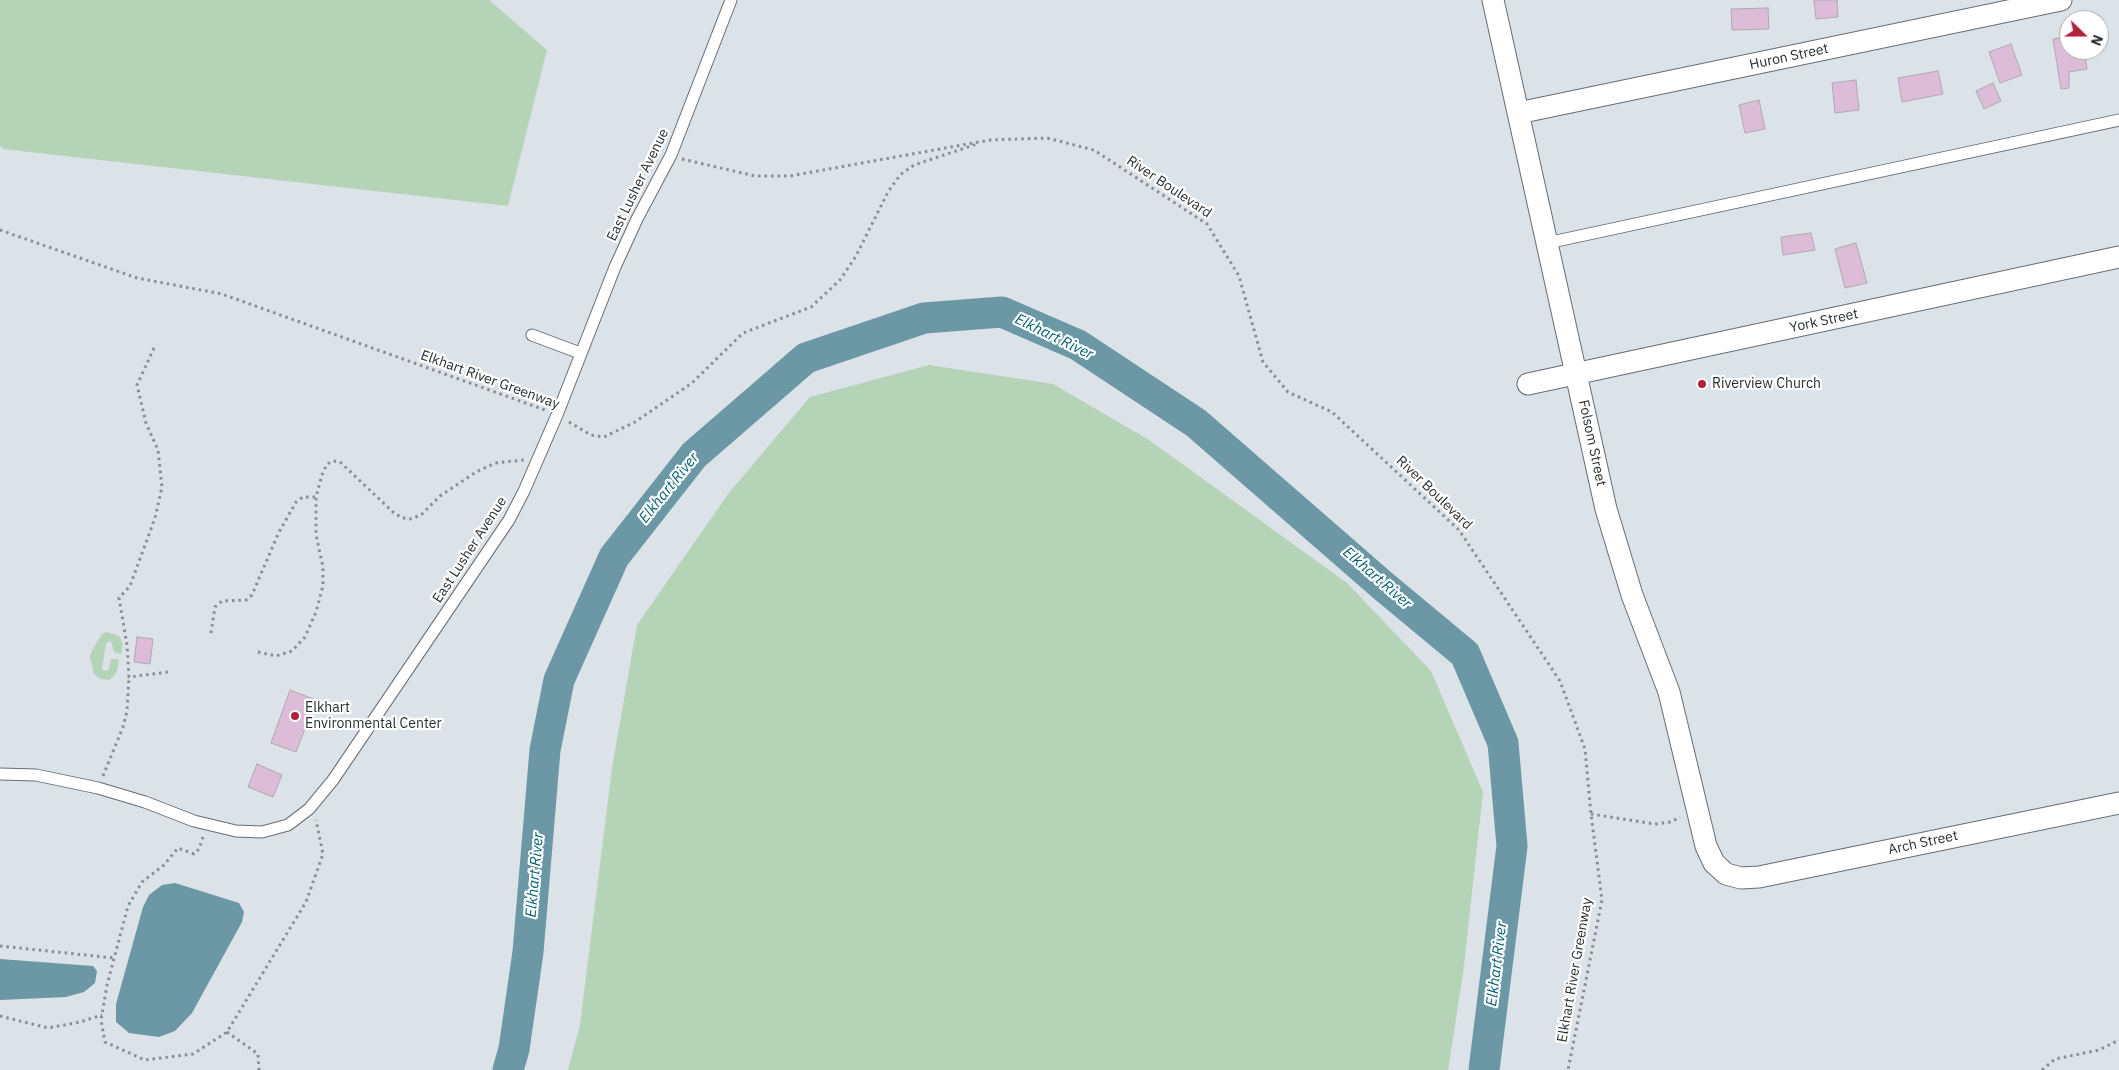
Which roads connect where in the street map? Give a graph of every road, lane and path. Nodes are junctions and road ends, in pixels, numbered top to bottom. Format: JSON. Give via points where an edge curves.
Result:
{"nodes":[{"id":1,"x":731,"y":0,"type":"edge"},
{"id":2,"x":1493,"y":0,"type":"edge"},
{"id":3,"x":2061,"y":0,"type":"edge"},
{"id":4,"x":1518,"y":114,"type":"junction"},
{"id":5,"x":2119,"y":120,"type":"edge"},
{"id":6,"x":990,"y":140,"type":"junction"},
{"id":7,"x":671,"y":155,"type":"junction"},
{"id":8,"x":0,"y":230,"type":"edge"},
{"id":9,"x":1547,"y":243,"type":"junction"},
{"id":10,"x":2119,"y":257,"type":"edge"},
{"id":11,"x":532,"y":335,"type":"dead end"},
{"id":12,"x":154,"y":348,"type":"dead end"},
{"id":13,"x":580,"y":353,"type":"junction"},
{"id":14,"x":1577,"y":374,"type":"junction"},
{"id":15,"x":1528,"y":384,"type":"dead end"},
{"id":16,"x":556,"y":415,"type":"junction"},
{"id":17,"x":536,"y":462,"type":"junction"},
{"id":18,"x":316,"y":497,"type":"junction"},
{"id":19,"x":211,"y":633,"type":"dead end"},
{"id":20,"x":258,"y":652,"type":"dead end"},
{"id":21,"x":168,"y":672,"type":"dead end"},
{"id":22,"x":129,"y":677,"type":"junction"},
{"id":23,"x":0,"y":774,"type":"edge"},
{"id":24,"x":101,"y":790,"type":"junction"},
{"id":25,"x":2119,"y":803,"type":"edge"},
{"id":26,"x":309,"y":809,"type":"junction"},
{"id":27,"x":1698,"y":810,"type":"junction"},
{"id":28,"x":1591,"y":814,"type":"junction"},
{"id":29,"x":207,"y":825,"type":"junction"},
{"id":30,"x":1726,"y":874,"type":"joint"},
{"id":31,"x":0,"y":946,"type":"edge"},
{"id":32,"x":114,"y":958,"type":"junction"},
{"id":33,"x":102,"y":1015,"type":"junction"},
{"id":34,"x":0,"y":1016,"type":"edge"},
{"id":35,"x":227,"y":1032,"type":"junction"},
{"id":36,"x":2119,"y":1040,"type":"edge"},
{"id":37,"x":259,"y":1070,"type":"edge"},
{"id":38,"x":1568,"y":1070,"type":"edge"},
{"id":39,"x":2042,"y":1070,"type":"edge"}],
"edges":[{"from":1,"to":7,"type":"lane","name":"East Lusher Avenue"},
{"from":2,"to":4,"type":"street","name":"Folsom Street"},
{"from":3,"to":4,"type":"street","name":"Huron Street"},
{"from":4,"to":9,"type":"street","name":"Folsom Street"},
{"from":5,"to":9,"type":"lane"},
{"from":6,"to":7,"type":"path","name":"River Boulevard","via":[[790,176],[755,176]]},
{"from":6,"to":16,"type":"path","name":"Elkhart River Greenway","via":[[914,164],[900,175],[856,256],[840,280],[818,301],[811,307],[743,333],[692,384],[635,422],[604,437],[591,435]]},
{"from":6,"to":28,"type":"path","name":"River Boulevard","via":[[1047,138],[1094,150],[1206,224],[1240,276],[1263,362],[1288,392],[1332,412],[1459,530],[1560,682],[1585,750]]},
{"from":7,"to":13,"type":"lane","name":"East Lusher Avenue","via":[[636,219]]},
{"from":8,"to":16,"type":"path","name":"Elkhart River Greenway","via":[[137,278],[222,294]]},
{"from":9,"to":14,"type":"street","name":"Folsom Street"},
{"from":10,"to":14,"type":"street","name":"York Street"},
{"from":11,"to":13,"type":"lane"},
{"from":12,"to":22,"type":"path","via":[[138,385],[146,423],[158,450],[162,487],[155,518],[130,586],[119,598]]},
{"from":13,"to":16,"type":"lane","name":"East Lusher Avenue"},
{"from":14,"to":15,"type":"street","name":"York Street"},
{"from":14,"to":27,"type":"street","name":"Folsom Street","via":[[1606,508],[1632,595],[1669,692]]},
{"from":16,"to":17,"type":"lane","name":"East Lusher Avenue"},
{"from":17,"to":18,"type":"path","via":[[512,460],[495,463],[440,496],[412,519],[402,518],[393,512],[340,462],[327,464]]},
{"from":17,"to":26,"type":"lane","name":"East Lusher Avenue","via":[[509,520],[333,780]]},
{"from":18,"to":19,"type":"path","via":[[303,496],[296,502],[278,534],[252,595],[246,600],[222,601],[215,606]]},
{"from":18,"to":20,"type":"path","via":[[316,534],[323,567],[323,586],[316,612],[305,637],[292,651],[276,656]]},
{"from":21,"to":22,"type":"path"},
{"from":22,"to":24,"type":"path","via":[[127,711]]},
{"from":23,"to":24,"type":"lane","name":"East Lusher Avenue","via":[[36,775]]},
{"from":24,"to":29,"type":"lane","name":"East Lusher Avenue"},
{"from":25,"to":30,"type":"street","name":"Arch Street","via":[[1759,877],[1741,878]]},
{"from":26,"to":29,"type":"lane","name":"East Lusher Avenue","via":[[288,825],[262,832]]},
{"from":26,"to":35,"type":"path","via":[[318,822],[323,854],[306,902]]},
{"from":27,"to":28,"type":"path","via":[[1671,822],[1655,824]]},
{"from":27,"to":30,"type":"street","name":"Folsom Street","via":[[1706,846],[1714,863]]},
{"from":28,"to":38,"type":"path","name":"Elkhart River Greenway","via":[[1602,900]]},
{"from":29,"to":32,"type":"path","via":[[194,854],[178,848],[164,865],[142,882],[128,906]]},
{"from":31,"to":32,"type":"path"},
{"from":32,"to":33,"type":"path"},
{"from":33,"to":34,"type":"path","via":[[48,1028]]},
{"from":33,"to":35,"type":"path","via":[[105,1042],[145,1060],[193,1054]]},
{"from":35,"to":37,"type":"path","via":[[258,1054]]},
{"from":36,"to":39,"type":"path","via":[[2098,1050],[2055,1059]]}]}
